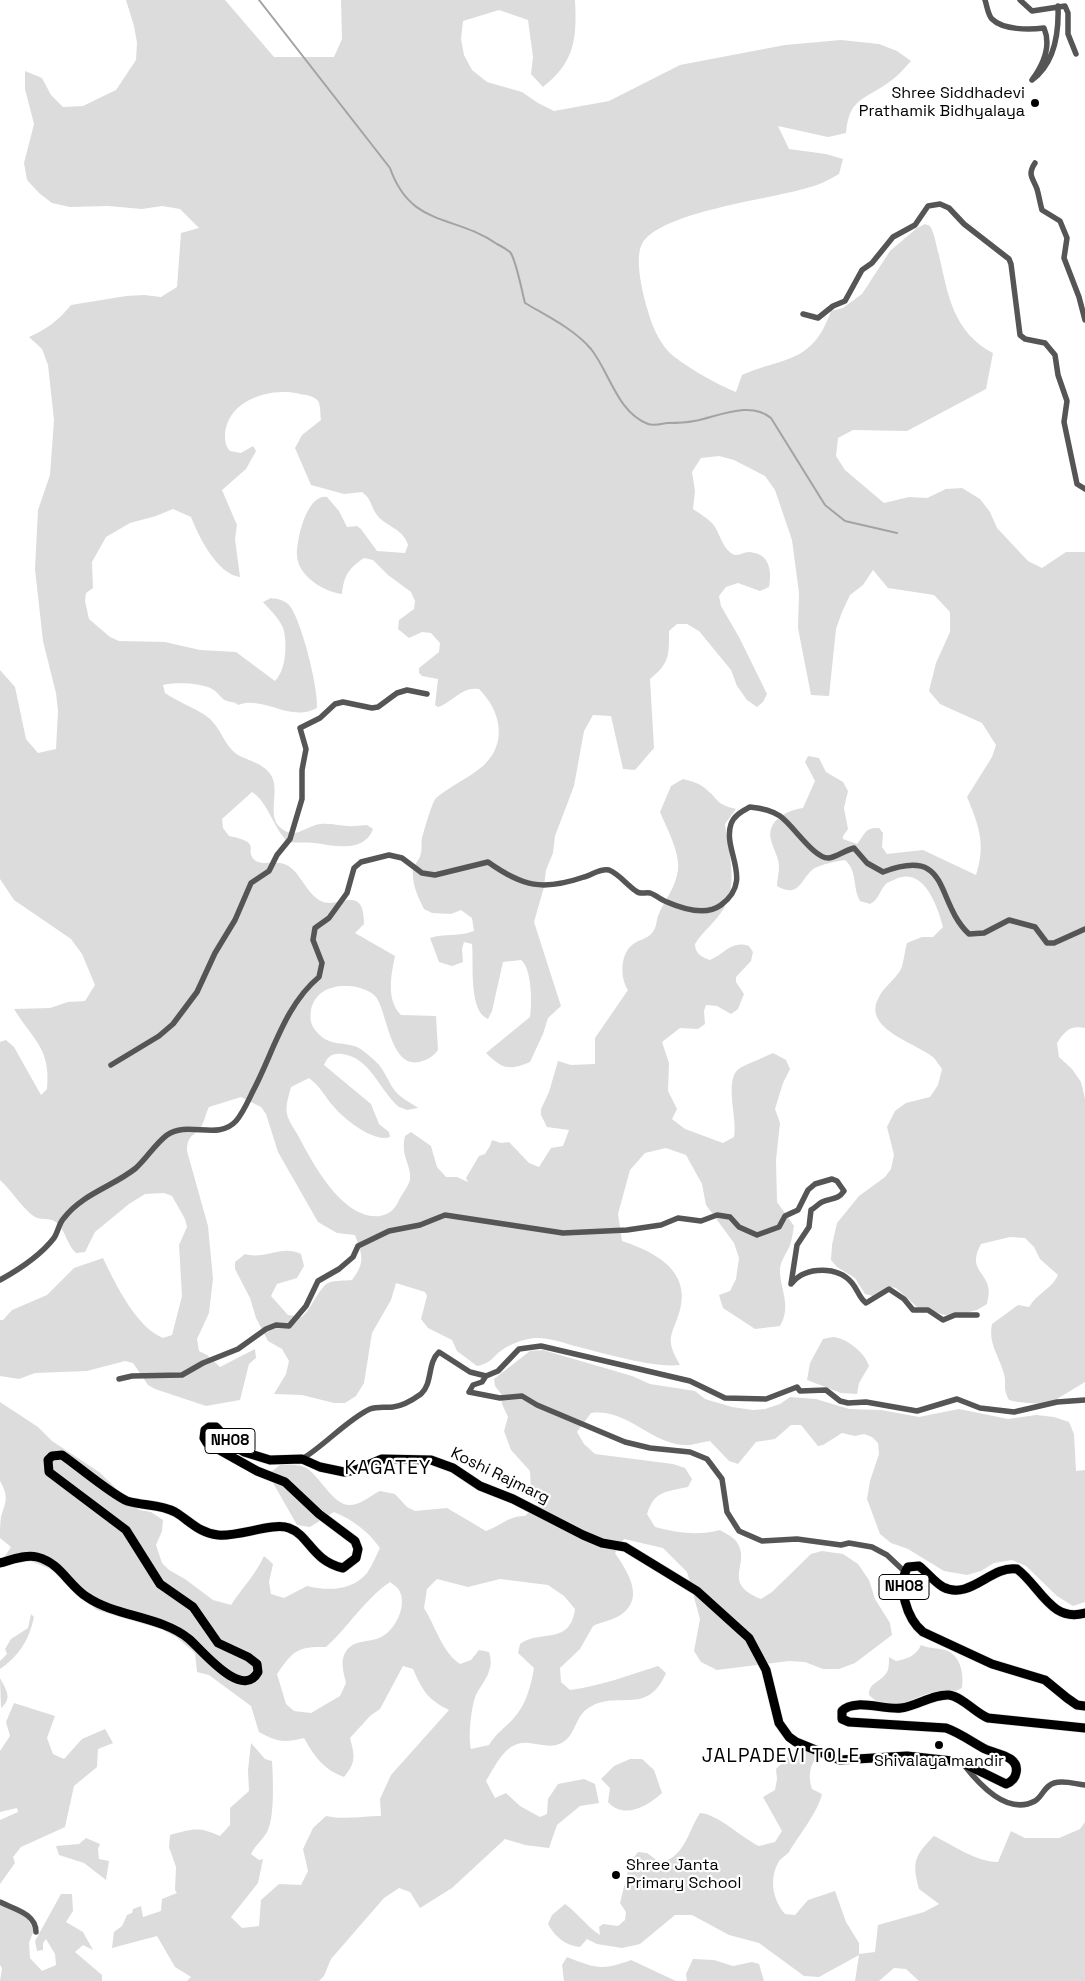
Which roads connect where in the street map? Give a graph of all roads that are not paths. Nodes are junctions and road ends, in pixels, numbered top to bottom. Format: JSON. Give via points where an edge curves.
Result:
{"nodes":[{"id":1,"x":984,"y":0,"type":"edge"},
{"id":2,"x":1020,"y":0,"type":"edge"},
{"id":3,"x":1058,"y":6,"type":"junction"},
{"id":4,"x":1076,"y":54,"type":"dead end"},
{"id":5,"x":1035,"y":163,"type":"dead end"},
{"id":6,"x":803,"y":314,"type":"dead end"},
{"id":7,"x":1085,"y":320,"type":"edge"},
{"id":8,"x":1085,"y":490,"type":"edge"},
{"id":9,"x":426,"y":694,"type":"dead end"},
{"id":10,"x":1085,"y":929,"type":"edge"},
{"id":11,"x":111,"y":1065,"type":"dead end"},
{"id":12,"x":0,"y":1280,"type":"edge"},
{"id":13,"x":977,"y":1315,"type":"dead end"},
{"id":14,"x":486,"y":1376,"type":"junction"},
{"id":15,"x":120,"y":1379,"type":"dead end"},
{"id":16,"x":1085,"y":1400,"type":"edge"},
{"id":17,"x":302,"y":1459,"type":"junction"},
{"id":18,"x":0,"y":1563,"type":"edge"},
{"id":19,"x":905,"y":1572,"type":"junction"},
{"id":20,"x":1085,"y":1613,"type":"edge"},
{"id":21,"x":1085,"y":1706,"type":"edge"},
{"id":22,"x":1085,"y":1728,"type":"edge"},
{"id":23,"x":961,"y":1762,"type":"junction"},
{"id":24,"x":1085,"y":1786,"type":"edge"},
{"id":25,"x":0,"y":1902,"type":"edge"},
{"id":26,"x":36,"y":1932,"type":"dead end"}],
"edges":[{"from":1,"to":3,"type":"street","via":[[991,18],[1001,26],[1044,28],[1046,55],[1032,80],[1050,62],[1059,22]]},
{"from":2,"to":3,"type":"street","via":[[1032,11]]},
{"from":3,"to":4,"type":"street","via":[[1065,6],[1068,13],[1068,34]]},
{"from":5,"to":7,"type":"street","via":[[1030,177],[1042,210],[1060,221],[1067,238],[1064,258],[1080,297]]},
{"from":6,"to":8,"type":"street","via":[[818,318],[845,301],[862,270],[894,237],[915,225],[928,206],[940,204],[949,208],[1008,259],[1020,334],[1025,339],[1045,342],[1055,355],[1067,401],[1064,422],[1077,484]]},
{"from":9,"to":11,"type":"street","via":[[408,690],[372,708],[344,702],[335,704],[320,718],[300,728],[306,749],[302,798],[290,839],[269,871],[251,883],[197,992],[173,1024]]},
{"from":10,"to":12,"type":"street","via":[[1054,943],[1047,943],[1035,927],[1009,920],[984,933],[969,934],[955,918],[936,876],[926,867],[912,863],[883,872],[867,863],[854,848],[830,858],[823,857],[809,848],[795,829],[778,815],[750,807],[731,823],[737,878],[732,893],[720,906],[704,912],[668,903],[649,893],[638,893],[608,870],[599,870],[568,882],[536,886],[512,879],[488,862],[435,875],[422,873],[402,858],[389,855],[361,862],[354,868],[348,893],[330,918],[315,928],[313,940],[322,967],[319,977],[294,1003],[262,1074],[236,1121],[227,1128],[211,1131],[192,1129],[169,1133],[136,1168],[97,1190],[64,1217],[54,1237],[21,1268]]},
{"from":13,"to":15,"type":"street","via":[[955,1315],[944,1320],[928,1310],[913,1310],[890,1289],[866,1303],[852,1282],[829,1270],[802,1273],[791,1284],[795,1252],[810,1227],[811,1210],[822,1202],[834,1200],[844,1191],[832,1179],[815,1184],[808,1190],[798,1210],[786,1216],[779,1227],[757,1235],[739,1227],[730,1217],[718,1215],[701,1221],[678,1218],[662,1225],[627,1230],[563,1233],[445,1215],[420,1225],[389,1231],[358,1246],[353,1257],[318,1281],[306,1306],[289,1326],[276,1325],[266,1329],[238,1349],[203,1362],[182,1375]]},
{"from":14,"to":16,"type":"street","via":[[498,1371],[519,1349],[541,1346],[690,1381],[725,1398],[766,1399],[797,1387],[800,1391],[826,1390],[848,1403],[866,1402],[917,1411],[957,1399],[980,1408],[1014,1412],[1057,1402]]},
{"from":14,"to":17,"type":"street","via":[[470,1372],[439,1352],[422,1393],[394,1407],[372,1409],[358,1416]]},
{"from":14,"to":19,"type":"street","via":[[482,1382],[472,1384],[469,1392],[500,1398],[522,1396],[625,1442],[690,1452],[707,1459],[722,1479],[727,1512],[739,1531],[762,1541],[797,1539],[872,1547],[887,1555]]},
{"from":17,"to":18,"type":"main road","name":"Koshi Rajmarg","number":"NH08","via":[[256,1458],[234,1446],[216,1428],[209,1427],[204,1434],[207,1443],[216,1449],[285,1482],[319,1514],[355,1541],[358,1549],[356,1558],[346,1567],[327,1563],[288,1527],[235,1535],[210,1534],[195,1528],[175,1512],[123,1498],[62,1455],[52,1456],[46,1465],[49,1472],[131,1535],[155,1579],[193,1607],[214,1640],[248,1657],[259,1668],[256,1677],[248,1680],[233,1676],[210,1662],[181,1633],[86,1597],[63,1572],[44,1559],[35,1556]]},
{"from":17,"to":23,"type":"main road","name":"Koshi Rajmarg","number":"NH08","via":[[344,1472],[382,1459],[431,1460],[453,1468],[480,1486],[583,1535],[625,1547],[697,1591],[749,1638],[766,1670],[779,1723],[796,1742],[840,1760],[907,1756]]},
{"from":19,"to":20,"type":"main road","number":"NH08","via":[[908,1567],[919,1566],[943,1587],[957,1590],[969,1588],[1003,1570],[1017,1569],[1055,1609],[1069,1615]]},
{"from":19,"to":21,"type":"main road","number":"NH08","via":[[906,1605],[914,1624],[923,1632],[992,1664],[1045,1680],[1077,1705]]},
{"from":22,"to":23,"type":"main road","name":"Koshi Rajmarg","number":"NH08","via":[[988,1718],[948,1695],[901,1708],[864,1706],[847,1707],[842,1711],[842,1719],[849,1722],[946,1728],[1008,1757],[1015,1763],[1017,1772],[1006,1784]]},
{"from":23,"to":24,"type":"street","via":[[995,1797],[1014,1805],[1030,1803],[1041,1797],[1046,1787],[1054,1783]]},
{"from":25,"to":26,"type":"street","via":[[27,1915]]}]}
